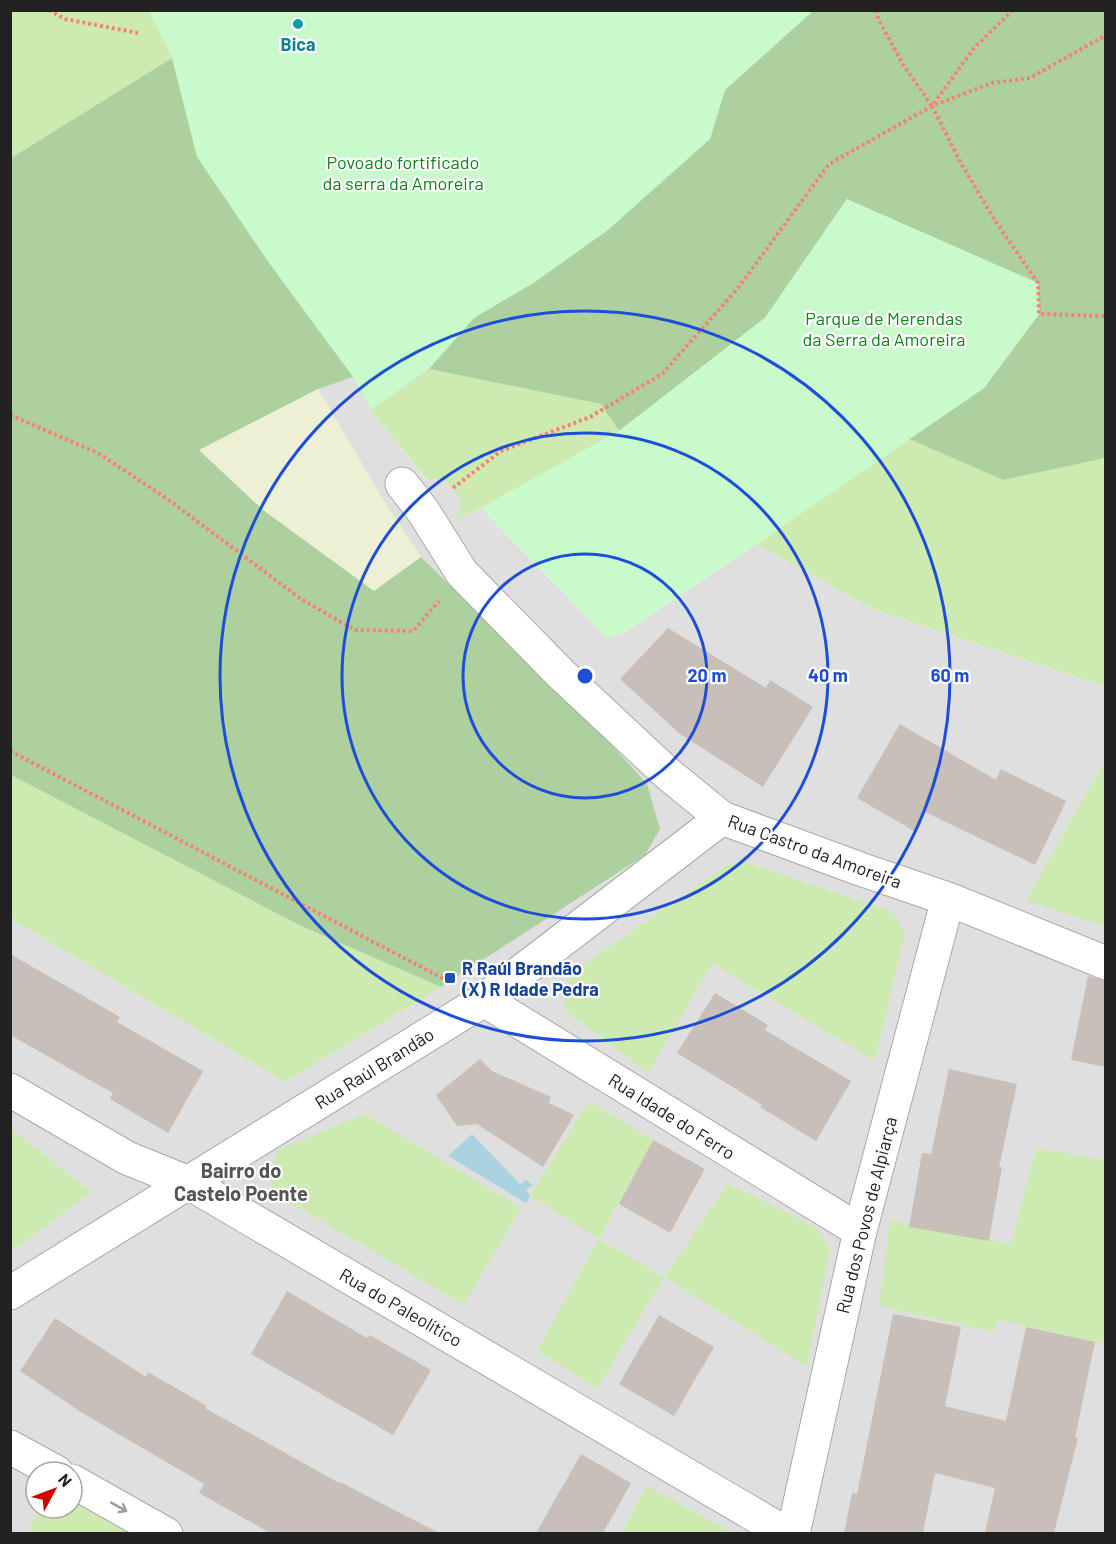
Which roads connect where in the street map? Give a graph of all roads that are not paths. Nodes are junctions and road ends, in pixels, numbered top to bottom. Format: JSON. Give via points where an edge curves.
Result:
{"nodes":[{"id":1,"x":402,"y":484,"type":"dead end"},
{"id":2,"x":722,"y":818,"type":"junction"},
{"id":3,"x":948,"y":899,"type":"junction"},
{"id":4,"x":1106,"y":963,"type":"edge"},
{"id":5,"x":484,"y":1000,"type":"junction"},
{"id":6,"x":10,"y":1090,"type":"edge"},
{"id":7,"x":189,"y":1183,"type":"junction"},
{"id":8,"x":860,"y":1231,"type":"junction"},
{"id":9,"x":10,"y":1293,"type":"edge"},
{"id":10,"x":10,"y":1447,"type":"edge"},
{"id":11,"x":34,"y":1460,"type":"edge"},
{"id":12,"x":84,"y":1488,"type":"edge"},
{"id":13,"x":166,"y":1533,"type":"edge"},
{"id":14,"x":787,"y":1533,"type":"edge"},
{"id":15,"x":792,"y":1533,"type":"edge"}],
"edges":[{"from":1,"to":2,"type":"street","name":"Rua Castro da Amoreira","via":[[462,573],[561,674],[668,774]]},
{"from":2,"to":3,"type":"street","name":"Rua Castro da Amoreira"},
{"from":2,"to":5,"type":"street","name":"Rua Raúl Brandão"},
{"from":3,"to":4,"type":"street","name":"Rua Castro da Amoreira"},
{"from":3,"to":8,"type":"street","name":"Rua dos Povos de Alpiarça"},
{"from":5,"to":7,"type":"street","name":"Rua Raúl Brandão"},
{"from":5,"to":8,"type":"street","name":"Rua Idade do Ferro"},
{"from":6,"to":7,"type":"street","name":"Rua do Paleolítico","via":[[127,1158]]},
{"from":7,"to":9,"type":"street","name":"Rua Raúl Brandão"},
{"from":7,"to":14,"type":"street","name":"Rua do Paleolítico"},
{"from":8,"to":15,"type":"street","name":"Rua dos Povos de Alpiarça"},
{"from":10,"to":11,"type":"street"},
{"from":12,"to":13,"type":"street","one_way":true}]}
